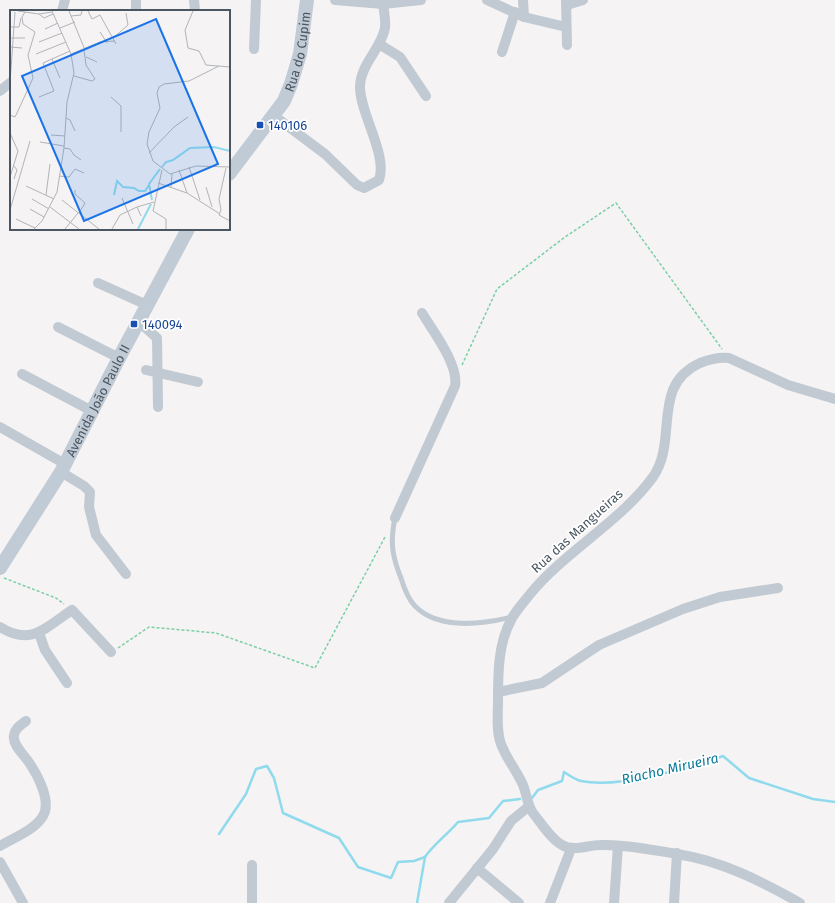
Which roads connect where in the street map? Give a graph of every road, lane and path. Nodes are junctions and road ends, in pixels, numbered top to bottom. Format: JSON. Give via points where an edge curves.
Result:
{"nodes":[{"id":1,"x":65,"y":0,"type":"edge"},
{"id":2,"x":194,"y":0,"type":"edge"},
{"id":3,"x":256,"y":0,"type":"edge"},
{"id":4,"x":307,"y":0,"type":"edge"},
{"id":5,"x":334,"y":0,"type":"edge"},
{"id":6,"x":421,"y":0,"type":"edge"},
{"id":7,"x":487,"y":0,"type":"edge"},
{"id":8,"x":523,"y":0,"type":"edge"},
{"id":9,"x":583,"y":0,"type":"edge"},
{"id":10,"x":387,"y":2,"type":"edge"},
{"id":11,"x":566,"y":2,"type":"edge"},
{"id":12,"x":62,"y":10,"type":"edge"},
{"id":13,"x":195,"y":10,"type":"edge"},
{"id":14,"x":520,"y":15,"type":"junction"},
{"id":15,"x":566,"y":27,"type":"junction"},
{"id":16,"x":379,"y":44,"type":"junction"},
{"id":17,"x":567,"y":45,"type":"dead end"},
{"id":18,"x":254,"y":49,"type":"dead end"},
{"id":19,"x":502,"y":52,"type":"dead end"},
{"id":20,"x":10,"y":83,"type":"edge"},
{"id":21,"x":0,"y":91,"type":"edge"},
{"id":22,"x":426,"y":96,"type":"dead end"},
{"id":23,"x":273,"y":115,"type":"junction"},
{"id":24,"x":230,"y":173,"type":"edge"},
{"id":25,"x":187,"y":230,"type":"edge"},
{"id":26,"x":98,"y":283,"type":"dead end"},
{"id":27,"x":147,"y":305,"type":"junction"},
{"id":28,"x":422,"y":313,"type":"dead end"},
{"id":29,"x":138,"y":321,"type":"junction"},
{"id":30,"x":58,"y":328,"type":"dead end"},
{"id":31,"x":119,"y":358,"type":"junction"},
{"id":32,"x":729,"y":358,"type":"junction"},
{"id":33,"x":146,"y":370,"type":"dead end"},
{"id":34,"x":157,"y":372,"type":"junction"},
{"id":35,"x":22,"y":374,"type":"dead end"},
{"id":36,"x":456,"y":379,"type":"junction"},
{"id":37,"x":198,"y":382,"type":"dead end"},
{"id":38,"x":835,"y":399,"type":"edge"},
{"id":39,"x":158,"y":407,"type":"dead end"},
{"id":40,"x":92,"y":411,"type":"junction"},
{"id":41,"x":0,"y":427,"type":"edge"},
{"id":42,"x":64,"y":468,"type":"junction"},
{"id":43,"x":395,"y":518,"type":"junction"},
{"id":44,"x":0,"y":568,"type":"edge"},
{"id":45,"x":126,"y":574,"type":"dead end"},
{"id":46,"x":0,"y":576,"type":"edge"},
{"id":47,"x":778,"y":588,"type":"dead end"},
{"id":48,"x":72,"y":610,"type":"junction"},
{"id":49,"x":513,"y":616,"type":"junction"},
{"id":50,"x":0,"y":627,"type":"edge"},
{"id":51,"x":39,"y":633,"type":"junction"},
{"id":52,"x":111,"y":652,"type":"joint"},
{"id":53,"x":67,"y":683,"type":"dead end"},
{"id":54,"x":498,"y":692,"type":"junction"},
{"id":55,"x":26,"y":722,"type":"dead end"},
{"id":56,"x":528,"y":807,"type":"junction"},
{"id":57,"x":0,"y":846,"type":"edge"},
{"id":58,"x":618,"y":846,"type":"junction"},
{"id":59,"x":571,"y":849,"type":"junction"},
{"id":60,"x":676,"y":853,"type":"junction"},
{"id":61,"x":0,"y":862,"type":"edge"},
{"id":62,"x":252,"y":865,"type":"dead end"},
{"id":63,"x":477,"y":868,"type":"junction"},
{"id":64,"x":23,"y":903,"type":"edge"},
{"id":65,"x":252,"y":903,"type":"edge"},
{"id":66,"x":449,"y":903,"type":"edge"},
{"id":67,"x":519,"y":903,"type":"edge"},
{"id":68,"x":550,"y":903,"type":"edge"},
{"id":69,"x":614,"y":903,"type":"edge"},
{"id":70,"x":674,"y":903,"type":"edge"},
{"id":71,"x":800,"y":903,"type":"edge"}],
"edges":[{"from":1,"to":12,"type":"street"},
{"from":2,"to":13,"type":"street"},
{"from":3,"to":18,"type":"street"},
{"from":4,"to":23,"type":"main road","name":"Rua do Cupim","via":[[300,54],[284,101]]},
{"from":5,"to":10,"type":"street"},
{"from":6,"to":10,"type":"street"},
{"from":7,"to":14,"type":"street"},
{"from":8,"to":14,"type":"street"},
{"from":9,"to":11,"type":"street"},
{"from":10,"to":16,"type":"street","via":[[385,27]]},
{"from":11,"to":15,"type":"street"},
{"from":14,"to":15,"type":"street"},
{"from":14,"to":19,"type":"street"},
{"from":15,"to":17,"type":"street"},
{"from":16,"to":22,"type":"street","via":[[400,57]]},
{"from":16,"to":23,"type":"street","via":[[363,71],[360,87],[375,141],[381,174],[379,180],[364,188],[347,176],[325,154]]},
{"from":20,"to":21,"type":"street"},
{"from":23,"to":24,"type":"main road"},
{"from":25,"to":27,"type":"main road","name":"Avenida João Paulo II"},
{"from":26,"to":27,"type":"street"},
{"from":27,"to":29,"type":"main road","name":"Avenida João Paulo II"},
{"from":28,"to":36,"type":"street","via":[[446,354]]},
{"from":29,"to":31,"type":"main road","name":"Avenida João Paulo II"},
{"from":29,"to":34,"type":"street","via":[[157,338]]},
{"from":30,"to":31,"type":"street"},
{"from":31,"to":40,"type":"main road","name":"Avenida João Paulo II"},
{"from":32,"to":36,"type":"path","via":[[616,203],[565,237],[497,289]]},
{"from":32,"to":38,"type":"street","via":[[793,387]]},
{"from":32,"to":49,"type":"street","name":"Rua das Mangueiras","via":[[719,357],[695,366],[676,382],[668,405],[664,448],[654,475],[624,507],[549,572]]},
{"from":33,"to":34,"type":"street"},
{"from":34,"to":37,"type":"street"},
{"from":34,"to":39,"type":"street"},
{"from":35,"to":40,"type":"street"},
{"from":36,"to":43,"type":"street"},
{"from":40,"to":42,"type":"main road","name":"Avenida João Paulo II"},
{"from":41,"to":42,"type":"street"},
{"from":42,"to":44,"type":"main road","name":"Avenida João Paulo II"},
{"from":42,"to":45,"type":"street","via":[[90,492],[89,507],[96,535]]},
{"from":43,"to":49,"type":"lane","via":[[391,543],[395,564],[407,594],[424,614],[439,620],[468,622]]},
{"from":43,"to":52,"type":"path","via":[[315,668],[216,634],[149,627]]},
{"from":46,"to":48,"type":"path","via":[[56,598]]},
{"from":47,"to":54,"type":"street","via":[[720,597],[683,609],[599,644],[542,683]]},
{"from":48,"to":51,"type":"street"},
{"from":48,"to":52,"type":"street"},
{"from":49,"to":54,"type":"street","name":"Rua das Mangueiras","via":[[502,646]]},
{"from":50,"to":51,"type":"street","via":[[17,636]]},
{"from":51,"to":53,"type":"street","via":[[45,650]]},
{"from":54,"to":56,"type":"street","name":"Rua das Mangueiras","via":[[500,742],[520,778]]},
{"from":55,"to":57,"type":"street","via":[[18,726],[14,734],[15,742],[38,779],[45,801],[45,811],[38,822]]},
{"from":56,"to":59,"type":"street","via":[[562,845]]},
{"from":56,"to":63,"type":"street","via":[[511,821]]},
{"from":58,"to":59,"type":"street","via":[[601,845]]},
{"from":58,"to":60,"type":"street"},
{"from":58,"to":69,"type":"street"},
{"from":59,"to":68,"type":"street"},
{"from":60,"to":70,"type":"street"},
{"from":60,"to":71,"type":"street","via":[[736,869]]},
{"from":61,"to":64,"type":"street"},
{"from":62,"to":65,"type":"street"},
{"from":63,"to":66,"type":"street"},
{"from":63,"to":67,"type":"street"}]}
